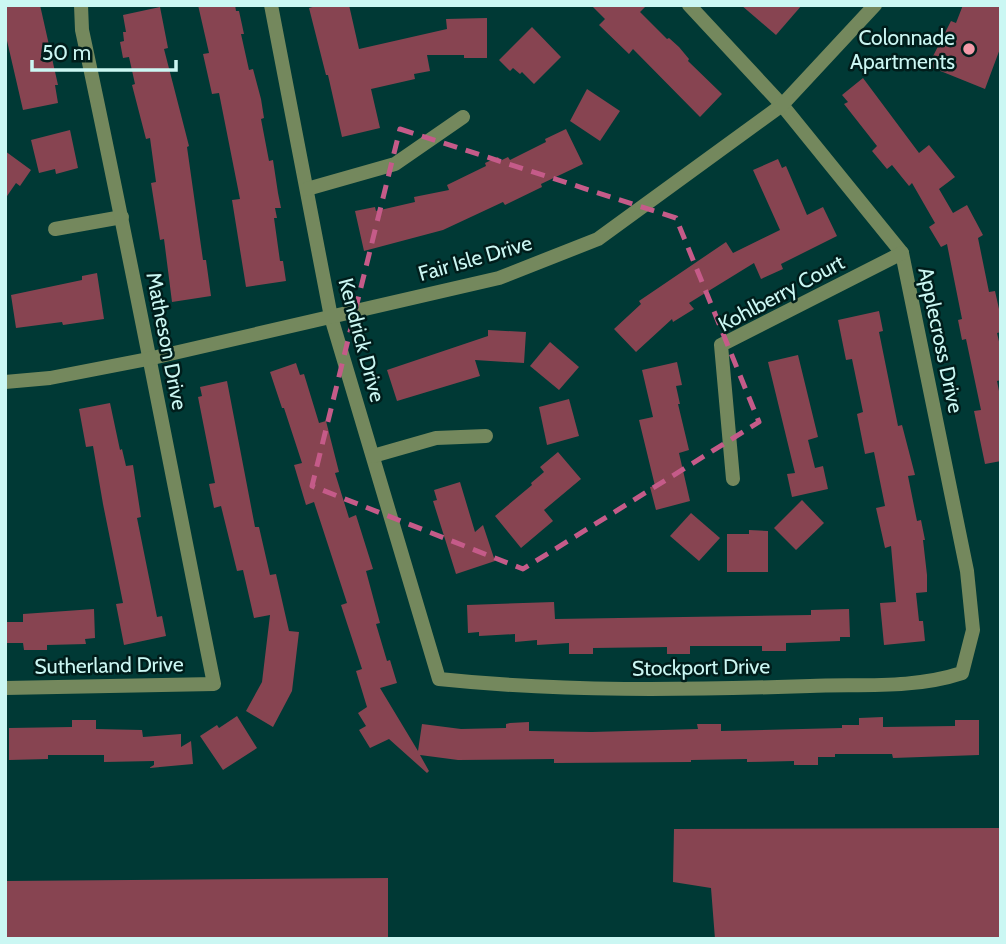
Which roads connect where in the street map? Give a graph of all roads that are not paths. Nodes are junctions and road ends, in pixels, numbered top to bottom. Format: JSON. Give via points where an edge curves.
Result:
{"nodes":[{"id":1,"x":81,"y":5,"type":"edge"},
{"id":2,"x":271,"y":5,"type":"edge"},
{"id":3,"x":874,"y":5,"type":"edge"},
{"id":4,"x":692,"y":6,"type":"edge"},
{"id":5,"x":782,"y":105,"type":"junction"},
{"id":6,"x":463,"y":117,"type":"dead end"},
{"id":7,"x":307,"y":189,"type":"junction"},
{"id":8,"x":122,"y":217,"type":"junction"},
{"id":9,"x":55,"y":229,"type":"dead end"},
{"id":10,"x":902,"y":253,"type":"junction"},
{"id":11,"x":331,"y":317,"type":"junction"},
{"id":12,"x":148,"y":359,"type":"junction"},
{"id":13,"x":5,"y":382,"type":"edge"},
{"id":14,"x":486,"y":436,"type":"dead end"},
{"id":15,"x":373,"y":456,"type":"junction"},
{"id":16,"x":733,"y":479,"type":"dead end"},
{"id":17,"x":962,"y":673,"type":"joint"},
{"id":18,"x":439,"y":679,"type":"joint"},
{"id":19,"x":214,"y":684,"type":"joint"},
{"id":20,"x":5,"y":688,"type":"edge"}],
"edges":[{"from":1,"to":8,"type":"street","name":"Matheson Drive","via":[[82,30]]},
{"from":2,"to":7,"type":"street","name":"Kendrick Drive"},
{"from":3,"to":5,"type":"street","name":"Fair Isle Drive"},
{"from":4,"to":5,"type":"street","name":"Applecross Drive"},
{"from":5,"to":10,"type":"street","name":"Applecross Drive"},
{"from":5,"to":11,"type":"street","name":"Fair Isle Drive","via":[[598,239],[499,278]]},
{"from":6,"to":7,"type":"street","via":[[395,164]]},
{"from":7,"to":11,"type":"street","name":"Kendrick Drive"},
{"from":8,"to":9,"type":"street"},
{"from":8,"to":12,"type":"street","name":"Matheson Drive"},
{"from":10,"to":16,"type":"street","name":"Kohlberry Court","via":[[721,345]]},
{"from":10,"to":17,"type":"street","name":"Applecross Drive","via":[[967,571],[973,630]]},
{"from":11,"to":12,"type":"street","name":"Fair Isle Drive"},
{"from":11,"to":15,"type":"street","name":"Kendrick Drive"},
{"from":12,"to":13,"type":"street","name":"Fair Isle Drive"},
{"from":12,"to":19,"type":"street","name":"Matheson Drive"},
{"from":14,"to":15,"type":"street","via":[[436,438]]},
{"from":15,"to":18,"type":"street","name":"Kendrick Drive"},
{"from":17,"to":18,"type":"street","name":"Stockport Drive","via":[[911,683],[691,690],[567,689]]},
{"from":19,"to":20,"type":"street","name":"Sutherland Drive"}]}
